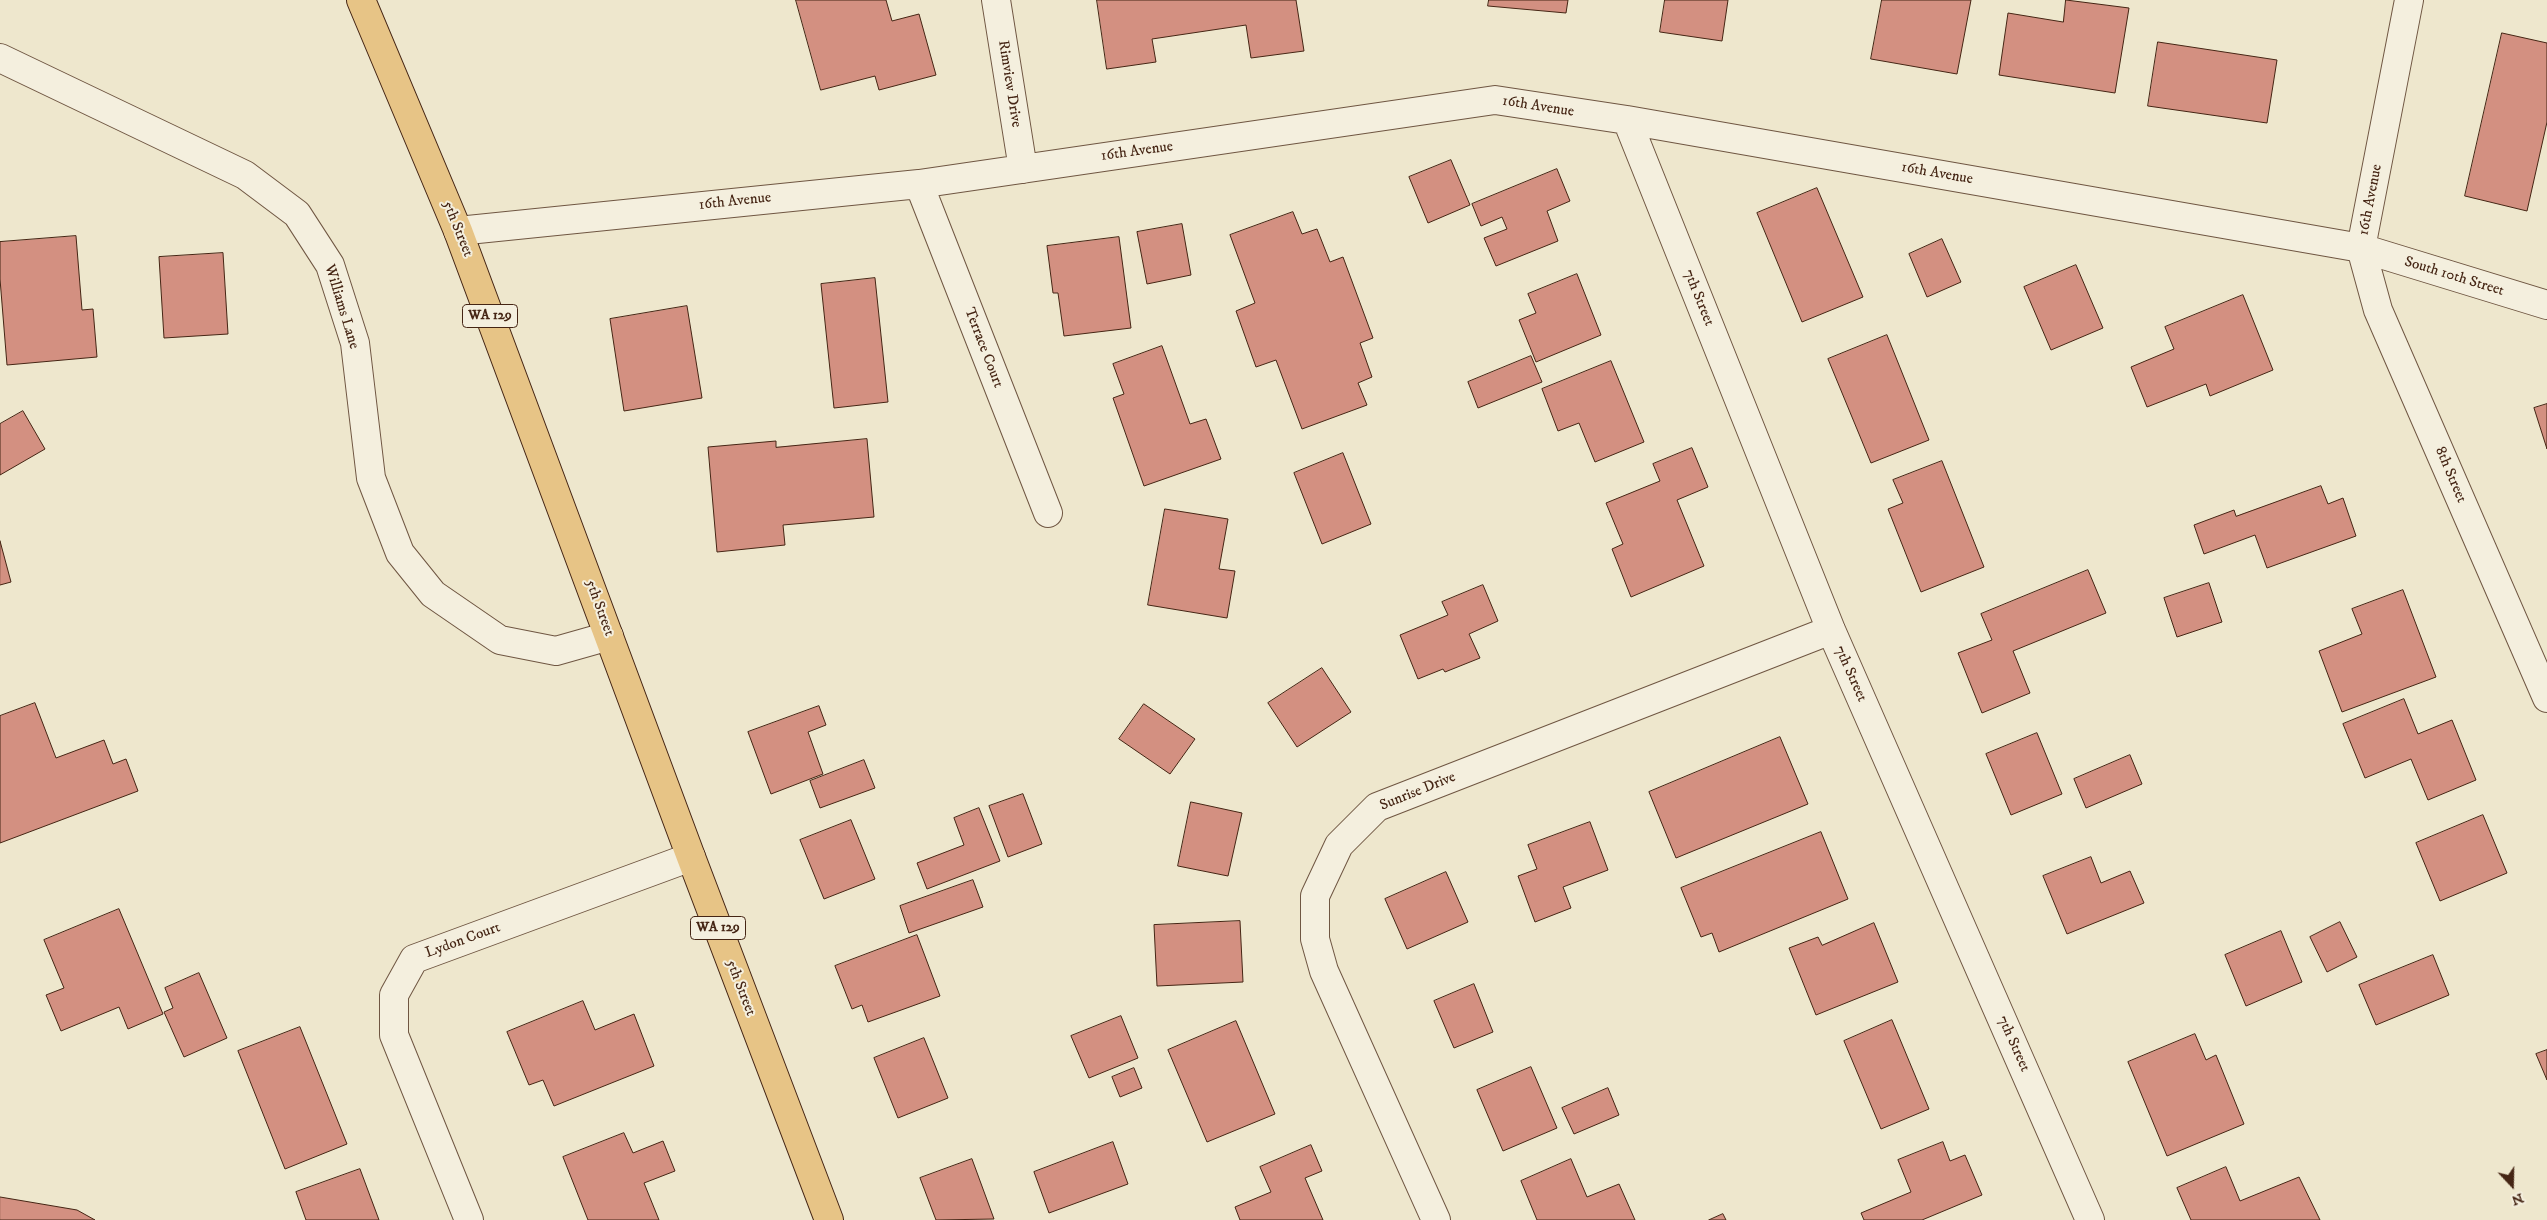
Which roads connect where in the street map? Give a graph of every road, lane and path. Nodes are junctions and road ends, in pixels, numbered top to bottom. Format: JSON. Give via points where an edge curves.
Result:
{"nodes":[{"id":1,"x":361,"y":0,"type":"edge"},
{"id":2,"x":996,"y":0,"type":"edge"},
{"id":3,"x":2410,"y":0,"type":"edge"},
{"id":4,"x":0,"y":58,"type":"edge"},
{"id":5,"x":1627,"y":120,"type":"junction"},
{"id":6,"x":1023,"y":169,"type":"junction"},
{"id":7,"x":919,"y":184,"type":"junction"},
{"id":8,"x":458,"y":231,"type":"junction"},
{"id":9,"x":2361,"y":248,"type":"junction"},
{"id":10,"x":2547,"y":305,"type":"edge"},
{"id":11,"x":1048,"y":513,"type":"dead end"},
{"id":12,"x":1831,"y":630,"type":"junction"},
{"id":13,"x":609,"y":636,"type":"junction"},
{"id":14,"x":2547,"y":698,"type":"edge"},
{"id":15,"x":691,"y":857,"type":"junction"},
{"id":16,"x":469,"y":1220,"type":"edge"},
{"id":17,"x":829,"y":1220,"type":"edge"},
{"id":18,"x":1436,"y":1220,"type":"edge"},
{"id":19,"x":2090,"y":1220,"type":"edge"}],
"edges":[{"from":1,"to":8,"type":"main road","name":"5th Street","number":"WA 129"},
{"from":2,"to":6,"type":"street","name":"Rimview Drive"},
{"from":3,"to":9,"type":"street","name":"16th Avenue"},
{"from":4,"to":13,"type":"street","name":"Williams Lane","via":[[245,175],[297,214],[330,265],[355,342],[371,478],[400,553],[433,594],[500,640],[556,651]]},
{"from":5,"to":6,"type":"street","name":"16th Avenue","via":[[1495,100]]},
{"from":5,"to":9,"type":"street","name":"16th Avenue"},
{"from":5,"to":12,"type":"street","name":"7th Street"},
{"from":6,"to":7,"type":"street","name":"16th Avenue"},
{"from":7,"to":8,"type":"street","name":"16th Avenue"},
{"from":7,"to":11,"type":"street","name":"Terrace Court"},
{"from":8,"to":13,"type":"main road","name":"5th Street","number":"WA 129"},
{"from":9,"to":10,"type":"street","name":"South 10th Street"},
{"from":9,"to":14,"type":"street","name":"8th Street","via":[[2378,310]]},
{"from":12,"to":18,"type":"street","name":"Sunrise Drive","via":[[1376,807],[1339,845],[1315,896],[1314,939],[1324,971]]},
{"from":12,"to":19,"type":"street","name":"7th Street"},
{"from":13,"to":15,"type":"main road","name":"5th Street","number":"WA 129"},
{"from":15,"to":16,"type":"street","name":"Lydon Court","via":[[414,959],[394,995],[394,1035]]},
{"from":15,"to":17,"type":"main road","name":"5th Street","number":"WA 129"}]}
